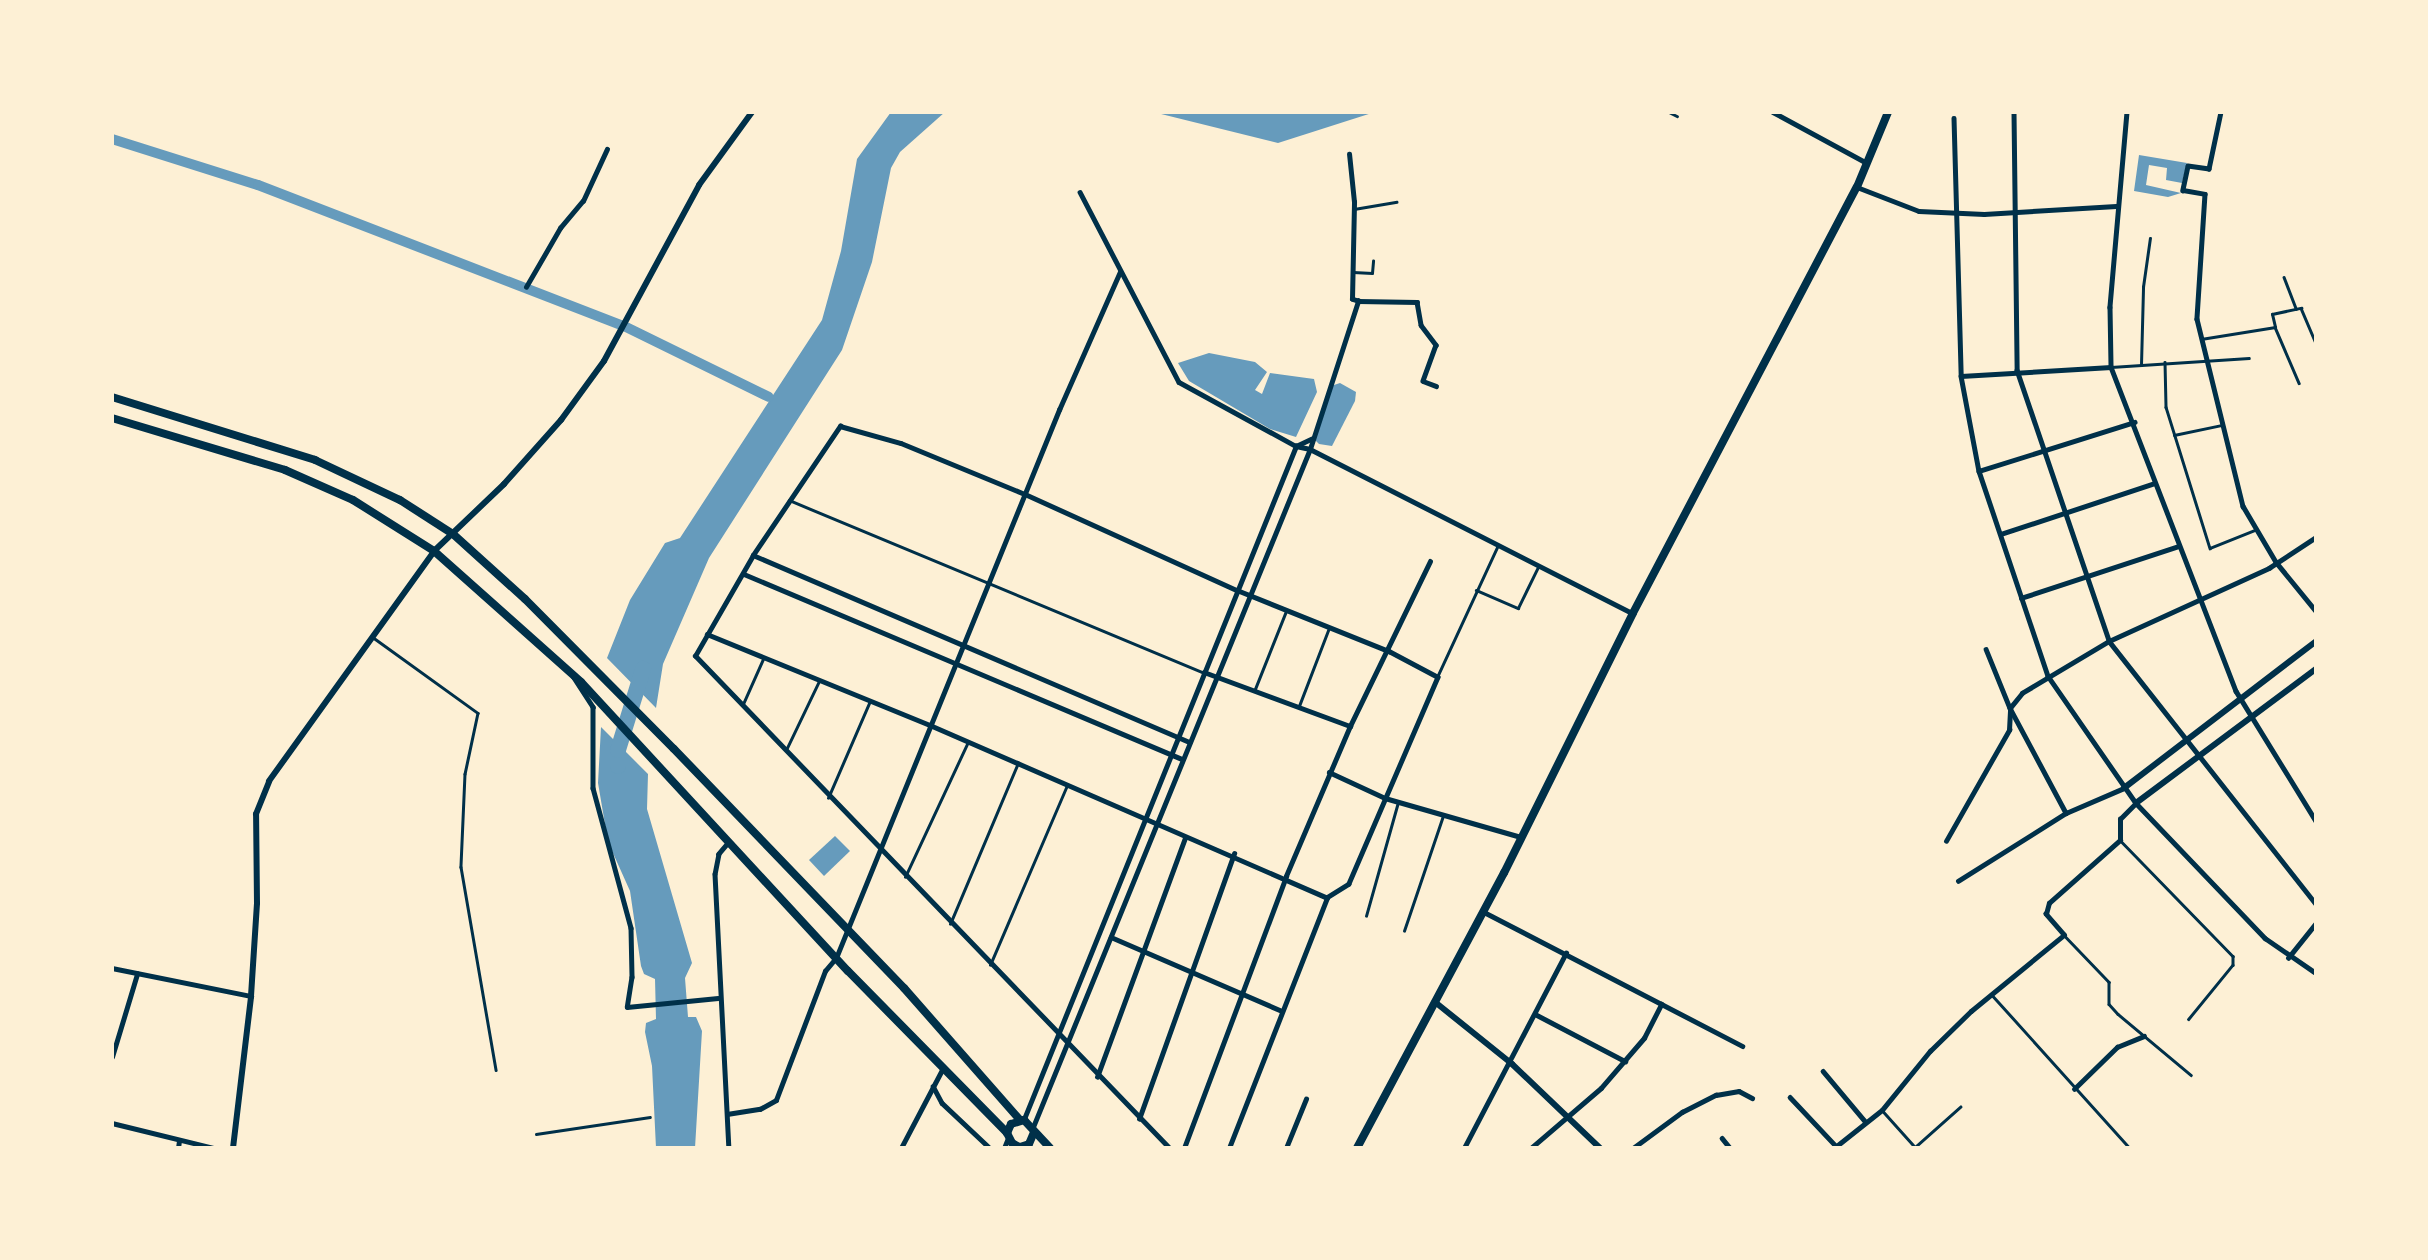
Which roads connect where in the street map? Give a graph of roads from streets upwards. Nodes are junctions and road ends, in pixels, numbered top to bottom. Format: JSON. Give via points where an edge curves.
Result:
{"nodes":[{"id":1,"x":752,"y":112,"type":"edge"},
{"id":2,"x":1773,"y":112,"type":"edge"},
{"id":3,"x":1888,"y":112,"type":"edge"},
{"id":4,"x":2014,"y":112,"type":"edge"},
{"id":5,"x":2127,"y":112,"type":"edge"},
{"id":6,"x":2221,"y":112,"type":"edge"},
{"id":7,"x":1954,"y":118,"type":"dead end"},
{"id":8,"x":607,"y":149,"type":"dead end"},
{"id":9,"x":1349,"y":154,"type":"dead end"},
{"id":10,"x":1868,"y":163,"type":"junction"},
{"id":11,"x":1857,"y":187,"type":"junction"},
{"id":12,"x":1080,"y":192,"type":"dead end"},
{"id":13,"x":2116,"y":206,"type":"junction"},
{"id":14,"x":1957,"y":212,"type":"junction"},
{"id":15,"x":2015,"y":212,"type":"junction"},
{"id":16,"x":1120,"y":272,"type":"junction"},
{"id":17,"x":527,"y":287,"type":"dead end"},
{"id":18,"x":1358,"y":301,"type":"junction"},
{"id":19,"x":2111,"y":368,"type":"junction"},
{"id":20,"x":2017,"y":370,"type":"junction"},
{"id":21,"x":1961,"y":376,"type":"junction"},
{"id":22,"x":1436,"y":386,"type":"dead end"},
{"id":23,"x":112,"y":397,"type":"edge"},
{"id":24,"x":112,"y":418,"type":"edge"},
{"id":25,"x":2134,"y":422,"type":"junction"},
{"id":26,"x":1311,"y":439,"type":"junction"},
{"id":27,"x":1296,"y":446,"type":"junction"},
{"id":28,"x":1310,"y":449,"type":"junction"},
{"id":29,"x":2046,"y":450,"type":"junction"},
{"id":30,"x":1979,"y":471,"type":"junction"},
{"id":31,"x":2155,"y":483,"type":"junction"},
{"id":32,"x":1025,"y":494,"type":"junction"},
{"id":33,"x":2065,"y":512,"type":"junction"},
{"id":34,"x":453,"y":534,"type":"junction"},
{"id":35,"x":2001,"y":534,"type":"junction"},
{"id":36,"x":2316,"y":537,"type":"edge"},
{"id":37,"x":2179,"y":546,"type":"junction"},
{"id":38,"x":435,"y":551,"type":"junction"},
{"id":39,"x":753,"y":555,"type":"junction"},
{"id":40,"x":1430,"y":561,"type":"dead end"},
{"id":41,"x":2276,"y":562,"type":"junction"},
{"id":42,"x":744,"y":574,"type":"junction"},
{"id":43,"x":2087,"y":576,"type":"junction"},
{"id":44,"x":1237,"y":590,"type":"junction"},
{"id":45,"x":1251,"y":595,"type":"junction"},
{"id":46,"x":2199,"y":597,"type":"junction"},
{"id":47,"x":2021,"y":598,"type":"junction"},
{"id":48,"x":2316,"y":611,"type":"edge"},
{"id":49,"x":1633,"y":613,"type":"junction"},
{"id":50,"x":707,"y":634,"type":"junction"},
{"id":51,"x":2109,"y":641,"type":"junction"},
{"id":52,"x":2316,"y":641,"type":"edge"},
{"id":53,"x":963,"y":645,"type":"junction"},
{"id":54,"x":1986,"y":649,"type":"dead end"},
{"id":55,"x":1389,"y":651,"type":"junction"},
{"id":56,"x":956,"y":663,"type":"junction"},
{"id":57,"x":2316,"y":669,"type":"edge"},
{"id":58,"x":1204,"y":672,"type":"junction"},
{"id":59,"x":573,"y":674,"type":"junction"},
{"id":60,"x":2048,"y":676,"type":"junction"},
{"id":61,"x":1216,"y":678,"type":"junction"},
{"id":62,"x":2240,"y":698,"type":"junction"},
{"id":63,"x":2010,"y":708,"type":"junction"},
{"id":64,"x":2251,"y":717,"type":"junction"},
{"id":65,"x":930,"y":725,"type":"junction"},
{"id":66,"x":1350,"y":726,"type":"junction"},
{"id":67,"x":1178,"y":737,"type":"junction"},
{"id":68,"x":2187,"y":741,"type":"junction"},
{"id":69,"x":1191,"y":742,"type":"junction"},
{"id":70,"x":1171,"y":754,"type":"junction"},
{"id":71,"x":2199,"y":757,"type":"junction"},
{"id":72,"x":1183,"y":759,"type":"junction"},
{"id":73,"x":1329,"y":772,"type":"junction"},
{"id":74,"x":2124,"y":788,"type":"junction"},
{"id":75,"x":1385,"y":798,"type":"junction"},
{"id":76,"x":2136,"y":803,"type":"junction"},
{"id":77,"x":2066,"y":813,"type":"junction"},
{"id":78,"x":1145,"y":818,"type":"junction"},
{"id":79,"x":2316,"y":821,"type":"edge"},
{"id":80,"x":1157,"y":824,"type":"junction"},
{"id":81,"x":1521,"y":837,"type":"junction"},
{"id":82,"x":1185,"y":838,"type":"junction"},
{"id":83,"x":729,"y":841,"type":"junction"},
{"id":84,"x":1946,"y":841,"type":"dead end"},
{"id":85,"x":879,"y":850,"type":"junction"},
{"id":86,"x":1234,"y":854,"type":"junction"},
{"id":87,"x":1286,"y":876,"type":"junction"},
{"id":88,"x":1958,"y":881,"type":"dead end"},
{"id":89,"x":1327,"y":898,"type":"junction"},
{"id":90,"x":2316,"y":904,"type":"edge"},
{"id":91,"x":1483,"y":911,"type":"junction"},
{"id":92,"x":2316,"y":923,"type":"edge"},
{"id":93,"x":847,"y":929,"type":"junction"},
{"id":94,"x":1111,"y":937,"type":"junction"},
{"id":95,"x":1141,"y":951,"type":"junction"},
{"id":96,"x":1566,"y":953,"type":"junction"},
{"id":97,"x":2288,"y":957,"type":"junction"},
{"id":98,"x":836,"y":958,"type":"junction"},
{"id":99,"x":112,"y":968,"type":"edge"},
{"id":100,"x":1192,"y":972,"type":"junction"},
{"id":101,"x":2316,"y":973,"type":"edge"},
{"id":102,"x":137,"y":974,"type":"junction"},
{"id":103,"x":1240,"y":990,"type":"junction"},
{"id":104,"x":251,"y":996,"type":"junction"},
{"id":105,"x":718,"y":998,"type":"junction"},
{"id":106,"x":1435,"y":1002,"type":"junction"},
{"id":107,"x":1661,"y":1004,"type":"junction"},
{"id":108,"x":1281,"y":1010,"type":"junction"},
{"id":109,"x":1535,"y":1014,"type":"junction"},
{"id":110,"x":1059,"y":1033,"type":"junction"},
{"id":111,"x":2144,"y":1036,"type":"road end"},
{"id":112,"x":1067,"y":1045,"type":"junction"},
{"id":113,"x":1742,"y":1046,"type":"dead end"},
{"id":114,"x":112,"y":1057,"type":"edge"},
{"id":115,"x":1625,"y":1061,"type":"junction"},
{"id":116,"x":1511,"y":1064,"type":"junction"},
{"id":117,"x":943,"y":1067,"type":"junction"},
{"id":118,"x":1823,"y":1071,"type":"dead end"},
{"id":119,"x":1097,"y":1077,"type":"junction"},
{"id":120,"x":933,"y":1086,"type":"junction"},
{"id":121,"x":2074,"y":1089,"type":"road end"},
{"id":122,"x":1790,"y":1097,"type":"dead end"},
{"id":123,"x":1752,"y":1098,"type":"dead end"},
{"id":124,"x":1306,"y":1099,"type":"dead end"},
{"id":125,"x":727,"y":1114,"type":"junction"},
{"id":126,"x":1569,"y":1118,"type":"junction"},
{"id":127,"x":1139,"y":1119,"type":"junction"},
{"id":128,"x":1022,"y":1120,"type":"junction"},
{"id":129,"x":1865,"y":1121,"type":"junction"},
{"id":130,"x":112,"y":1123,"type":"edge"},
{"id":131,"x":1034,"y":1129,"type":"junction"},
{"id":132,"x":1008,"y":1136,"type":"junction"},
{"id":133,"x":1722,"y":1138,"type":"dead end"},
{"id":134,"x":179,"y":1140,"type":"junction"},
{"id":135,"x":1018,"y":1147,"type":"edge"},
{"id":136,"x":1835,"y":1147,"type":"edge"},
{"id":137,"x":178,"y":1148,"type":"edge"},
{"id":138,"x":214,"y":1148,"type":"edge"},
{"id":139,"x":233,"y":1148,"type":"edge"},
{"id":140,"x":729,"y":1148,"type":"edge"},
{"id":141,"x":901,"y":1148,"type":"edge"},
{"id":142,"x":990,"y":1148,"type":"edge"},
{"id":143,"x":1004,"y":1148,"type":"edge"},
{"id":144,"x":1050,"y":1148,"type":"edge"},
{"id":145,"x":1169,"y":1148,"type":"edge"},
{"id":146,"x":1184,"y":1148,"type":"edge"},
{"id":147,"x":1229,"y":1148,"type":"edge"},
{"id":148,"x":1286,"y":1148,"type":"edge"},
{"id":149,"x":1357,"y":1148,"type":"edge"},
{"id":150,"x":1464,"y":1148,"type":"edge"},
{"id":151,"x":1531,"y":1148,"type":"edge"},
{"id":152,"x":1600,"y":1148,"type":"edge"},
{"id":153,"x":1633,"y":1148,"type":"edge"},
{"id":154,"x":1730,"y":1148,"type":"edge"}],
"edges":[{"from":1,"to":34,"type":"street","via":[[699,185],[604,361],[561,420]]},
{"from":2,"to":10,"type":"street"},
{"from":3,"to":10,"type":"main road"},
{"from":4,"to":15,"type":"street"},
{"from":5,"to":13,"type":"street"},
{"from":6,"to":41,"type":"street","via":[[2209,169],[2188,166],[2183,190],[2205,194],[2198,306],[2201,339],[2243,506]]},
{"from":7,"to":14,"type":"street"},
{"from":8,"to":17,"type":"street","via":[[592,185]]},
{"from":9,"to":18,"type":"street","via":[[1354,209],[1352,299]]},
{"from":10,"to":11,"type":"main road"},
{"from":11,"to":14,"type":"street","via":[[1919,211]]},
{"from":11,"to":49,"type":"main road"},
{"from":12,"to":16,"type":"street"},
{"from":13,"to":15,"type":"street"},
{"from":13,"to":19,"type":"street"},
{"from":14,"to":15,"type":"street"},
{"from":14,"to":21,"type":"street"},
{"from":15,"to":20,"type":"street"},
{"from":16,"to":27,"type":"street","via":[[1179,382]]},
{"from":16,"to":32,"type":"street"},
{"from":18,"to":22,"type":"street","via":[[1417,302],[1421,325],[1436,345],[1423,381]]},
{"from":18,"to":26,"type":"street"},
{"from":19,"to":20,"type":"street"},
{"from":19,"to":25,"type":"street"},
{"from":20,"to":21,"type":"street"},
{"from":20,"to":29,"type":"street"},
{"from":21,"to":30,"type":"street"},
{"from":23,"to":34,"type":"main road","via":[[315,460],[400,500]]},
{"from":24,"to":38,"type":"main road","via":[[285,470],[353,500]]},
{"from":25,"to":29,"type":"street"},
{"from":25,"to":31,"type":"street"},
{"from":26,"to":27,"type":"street"},
{"from":26,"to":28,"type":"street"},
{"from":27,"to":28,"type":"street"},
{"from":27,"to":44,"type":"street"},
{"from":28,"to":45,"type":"street"},
{"from":28,"to":49,"type":"street"},
{"from":29,"to":30,"type":"street"},
{"from":29,"to":33,"type":"street"},
{"from":30,"to":35,"type":"street"},
{"from":31,"to":33,"type":"street"},
{"from":31,"to":37,"type":"street"},
{"from":32,"to":39,"type":"street","via":[[901,443],[840,426]]},
{"from":32,"to":44,"type":"street"},
{"from":32,"to":53,"type":"street"},
{"from":33,"to":35,"type":"street"},
{"from":33,"to":43,"type":"street"},
{"from":34,"to":38,"type":"street"},
{"from":34,"to":93,"type":"main road","via":[[596,668]]},
{"from":35,"to":47,"type":"street"},
{"from":36,"to":41,"type":"street"},
{"from":37,"to":43,"type":"street"},
{"from":37,"to":46,"type":"street"},
{"from":38,"to":59,"type":"main road"},
{"from":38,"to":104,"type":"street","via":[[269,781],[256,814]]},
{"from":39,"to":42,"type":"street"},
{"from":39,"to":53,"type":"street"},
{"from":40,"to":55,"type":"street"},
{"from":41,"to":46,"type":"street"},
{"from":41,"to":48,"type":"street"},
{"from":42,"to":50,"type":"street"},
{"from":42,"to":56,"type":"street"},
{"from":43,"to":47,"type":"street"},
{"from":43,"to":51,"type":"street"},
{"from":44,"to":45,"type":"street"},
{"from":44,"to":58,"type":"street"},
{"from":45,"to":55,"type":"street"},
{"from":45,"to":61,"type":"street"},
{"from":46,"to":51,"type":"street"},
{"from":46,"to":62,"type":"street"},
{"from":47,"to":60,"type":"street"},
{"from":49,"to":81,"type":"main road"},
{"from":50,"to":65,"type":"street"},
{"from":50,"to":85,"type":"street","via":[[695,656]]},
{"from":51,"to":60,"type":"street"},
{"from":51,"to":68,"type":"street"},
{"from":52,"to":62,"type":"street"},
{"from":53,"to":56,"type":"street"},
{"from":53,"to":67,"type":"street"},
{"from":54,"to":63,"type":"street"},
{"from":55,"to":66,"type":"street"},
{"from":55,"to":75,"type":"street","via":[[1438,677]]},
{"from":56,"to":65,"type":"street"},
{"from":56,"to":70,"type":"street"},
{"from":57,"to":64,"type":"street"},
{"from":58,"to":61,"type":"street"},
{"from":58,"to":67,"type":"street"},
{"from":59,"to":83,"type":"main road"},
{"from":59,"to":105,"type":"street","via":[[575,685],[593,707],[593,788],[631,928],[632,978],[627,1007]]},
{"from":60,"to":63,"type":"street","via":[[2022,693]]},
{"from":60,"to":74,"type":"street"},
{"from":61,"to":66,"type":"street"},
{"from":61,"to":69,"type":"street"},
{"from":62,"to":64,"type":"street"},
{"from":62,"to":68,"type":"street"},
{"from":63,"to":77,"type":"street"},
{"from":63,"to":84,"type":"street","via":[[2009,730]]},
{"from":64,"to":71,"type":"street"},
{"from":64,"to":79,"type":"street"},
{"from":65,"to":78,"type":"street"},
{"from":65,"to":85,"type":"street"},
{"from":66,"to":73,"type":"street"},
{"from":67,"to":69,"type":"street"},
{"from":67,"to":70,"type":"street"},
{"from":68,"to":71,"type":"street"},
{"from":68,"to":74,"type":"street"},
{"from":69,"to":72,"type":"street"},
{"from":70,"to":72,"type":"street"},
{"from":70,"to":78,"type":"street"},
{"from":71,"to":76,"type":"street"},
{"from":71,"to":90,"type":"street"},
{"from":72,"to":80,"type":"street"},
{"from":73,"to":75,"type":"street"},
{"from":73,"to":87,"type":"street"},
{"from":74,"to":76,"type":"street"},
{"from":74,"to":77,"type":"street"},
{"from":75,"to":81,"type":"street"},
{"from":75,"to":89,"type":"street","via":[[1349,884]]},
{"from":76,"to":97,"type":"street"},
{"from":76,"to":129,"type":"street","via":[[2120,819],[2120,840],[2049,903],[2046,914],[2064,935],[1930,1051],[1882,1110]]},
{"from":77,"to":88,"type":"street"},
{"from":78,"to":80,"type":"street"},
{"from":78,"to":110,"type":"street"},
{"from":80,"to":82,"type":"street"},
{"from":80,"to":94,"type":"street"},
{"from":81,"to":91,"type":"main road"},
{"from":82,"to":86,"type":"street"},
{"from":82,"to":95,"type":"street"},
{"from":83,"to":98,"type":"main road"},
{"from":83,"to":105,"type":"street","via":[[719,854],[715,874]]},
{"from":85,"to":93,"type":"street"},
{"from":85,"to":110,"type":"street"},
{"from":86,"to":87,"type":"street"},
{"from":86,"to":100,"type":"street"},
{"from":87,"to":89,"type":"street"},
{"from":87,"to":103,"type":"street"},
{"from":89,"to":108,"type":"street"},
{"from":91,"to":96,"type":"street"},
{"from":91,"to":106,"type":"main road"},
{"from":92,"to":97,"type":"street"},
{"from":93,"to":98,"type":"street"},
{"from":93,"to":128,"type":"main road"},
{"from":94,"to":95,"type":"street"},
{"from":94,"to":112,"type":"street"},
{"from":95,"to":100,"type":"street"},
{"from":95,"to":119,"type":"street"},
{"from":96,"to":107,"type":"street"},
{"from":96,"to":109,"type":"street"},
{"from":97,"to":101,"type":"street"},
{"from":98,"to":117,"type":"main road"},
{"from":98,"to":125,"type":"street","via":[[825,971],[776,1101],[760,1109]]},
{"from":99,"to":102,"type":"street"},
{"from":100,"to":103,"type":"street"},
{"from":100,"to":127,"type":"street"},
{"from":102,"to":104,"type":"street"},
{"from":102,"to":114,"type":"street"},
{"from":103,"to":108,"type":"street"},
{"from":103,"to":146,"type":"street"},
{"from":104,"to":139,"type":"street"},
{"from":105,"to":125,"type":"street"},
{"from":106,"to":116,"type":"street"},
{"from":106,"to":149,"type":"main road"},
{"from":107,"to":113,"type":"street"},
{"from":107,"to":115,"type":"street"},
{"from":108,"to":147,"type":"street"},
{"from":109,"to":115,"type":"street"},
{"from":109,"to":116,"type":"street"},
{"from":110,"to":112,"type":"street"},
{"from":110,"to":128,"type":"street"},
{"from":111,"to":121,"type":"street","via":[[2117,1047]]},
{"from":112,"to":119,"type":"street"},
{"from":112,"to":131,"type":"street"},
{"from":115,"to":126,"type":"street"},
{"from":116,"to":126,"type":"street"},
{"from":116,"to":150,"type":"street"},
{"from":117,"to":120,"type":"street"},
{"from":117,"to":132,"type":"main road"},
{"from":118,"to":129,"type":"street"},
{"from":119,"to":127,"type":"street"},
{"from":120,"to":141,"type":"street"},
{"from":120,"to":142,"type":"street","via":[[942,1103]]},
{"from":122,"to":136,"type":"street"},
{"from":123,"to":153,"type":"street","via":[[1739,1091],[1716,1095],[1682,1112]]},
{"from":124,"to":148,"type":"street"},
{"from":125,"to":140,"type":"street"},
{"from":126,"to":151,"type":"street"},
{"from":126,"to":152,"type":"street"},
{"from":127,"to":145,"type":"street"},
{"from":128,"to":131,"type":"main road"},
{"from":128,"to":132,"type":"main road","via":[[1011,1124]]},
{"from":129,"to":136,"type":"street"},
{"from":130,"to":134,"type":"street"},
{"from":131,"to":135,"type":"main road","via":[[1029,1144]]},
{"from":131,"to":144,"type":"main road"},
{"from":132,"to":135,"type":"main road"},
{"from":132,"to":143,"type":"street"},
{"from":133,"to":154,"type":"street"},
{"from":134,"to":137,"type":"street"},
{"from":134,"to":138,"type":"street"}]}
